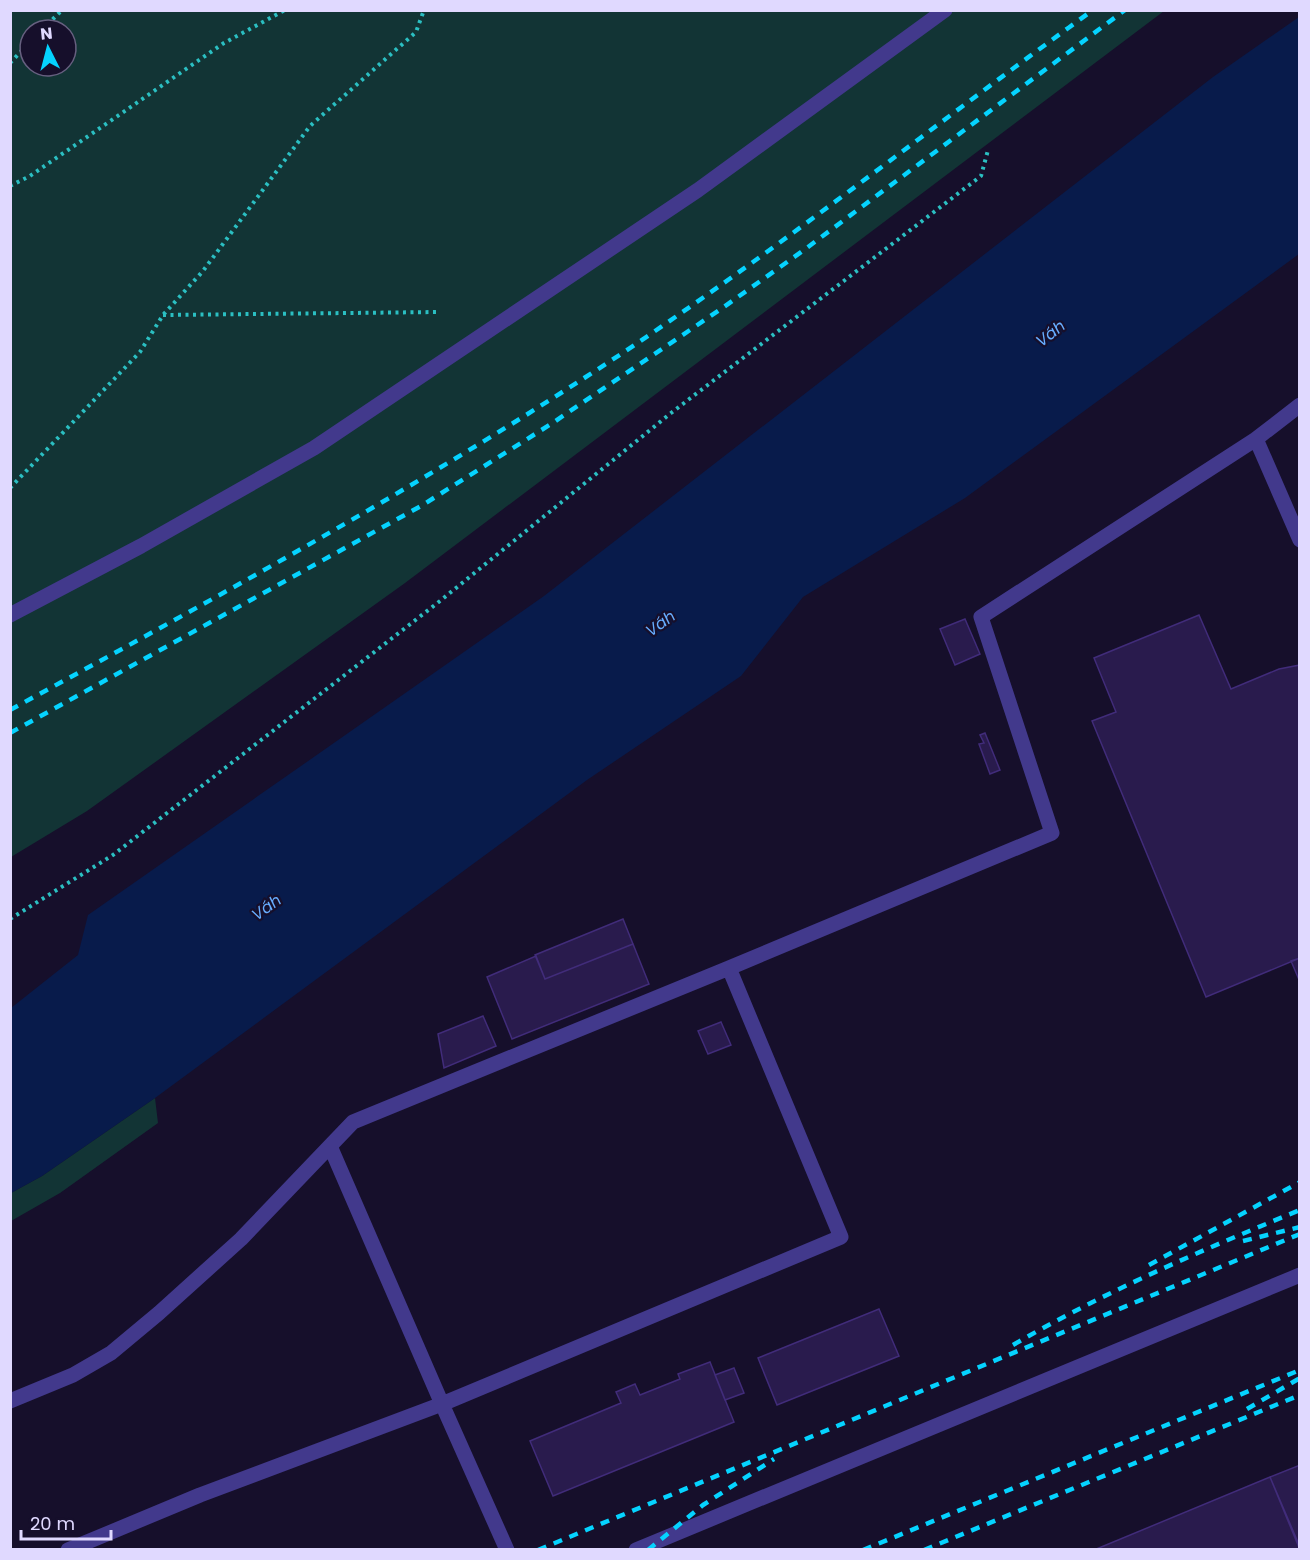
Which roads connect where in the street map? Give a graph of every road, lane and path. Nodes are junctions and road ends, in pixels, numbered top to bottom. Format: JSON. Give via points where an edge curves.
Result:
{"nodes":[{"id":1,"x":285,"y":10,"type":"edge"},
{"id":2,"x":424,"y":10,"type":"edge"},
{"id":3,"x":945,"y":10,"type":"edge"},
{"id":4,"x":988,"y":150,"type":"dead end"},
{"id":5,"x":10,"y":186,"type":"edge"},
{"id":6,"x":439,"y":312,"type":"dead end"},
{"id":7,"x":163,"y":315,"type":"junction"},
{"id":8,"x":1299,"y":405,"type":"edge"},
{"id":9,"x":1256,"y":439,"type":"junction"},
{"id":10,"x":10,"y":488,"type":"edge"},
{"id":11,"x":1299,"y":540,"type":"edge"},
{"id":12,"x":10,"y":615,"type":"edge"},
{"id":13,"x":10,"y":919,"type":"edge"},
{"id":14,"x":729,"y":969,"type":"junction"},
{"id":15,"x":330,"y":1146,"type":"junction"},
{"id":16,"x":1299,"y":1275,"type":"edge"},
{"id":17,"x":10,"y":1401,"type":"edge"},
{"id":18,"x":442,"y":1404,"type":"junction"},
{"id":19,"x":68,"y":1550,"type":"edge"},
{"id":20,"x":507,"y":1550,"type":"edge"},
{"id":21,"x":636,"y":1550,"type":"edge"}],
"edges":[{"from":1,"to":5,"type":"path","via":[[224,44]]},
{"from":2,"to":7,"type":"path","via":[[416,32],[310,126],[203,271]]},
{"from":3,"to":12,"type":"street","via":[[698,190],[314,448]]},
{"from":4,"to":13,"type":"path","via":[[981,176],[671,413],[440,601],[113,855]]},
{"from":6,"to":7,"type":"path"},
{"from":7,"to":10,"type":"path","via":[[140,352]]},
{"from":8,"to":9,"type":"street"},
{"from":9,"to":11,"type":"street"},
{"from":9,"to":14,"type":"street","via":[[981,617],[1052,833]]},
{"from":14,"to":15,"type":"street","via":[[353,1122]]},
{"from":14,"to":18,"type":"street","via":[[841,1237]]},
{"from":15,"to":17,"type":"street","via":[[241,1239],[111,1353],[73,1375]]},
{"from":15,"to":18,"type":"street"},
{"from":16,"to":21,"type":"street"},
{"from":18,"to":19,"type":"street"},
{"from":18,"to":20,"type":"street"}]}
